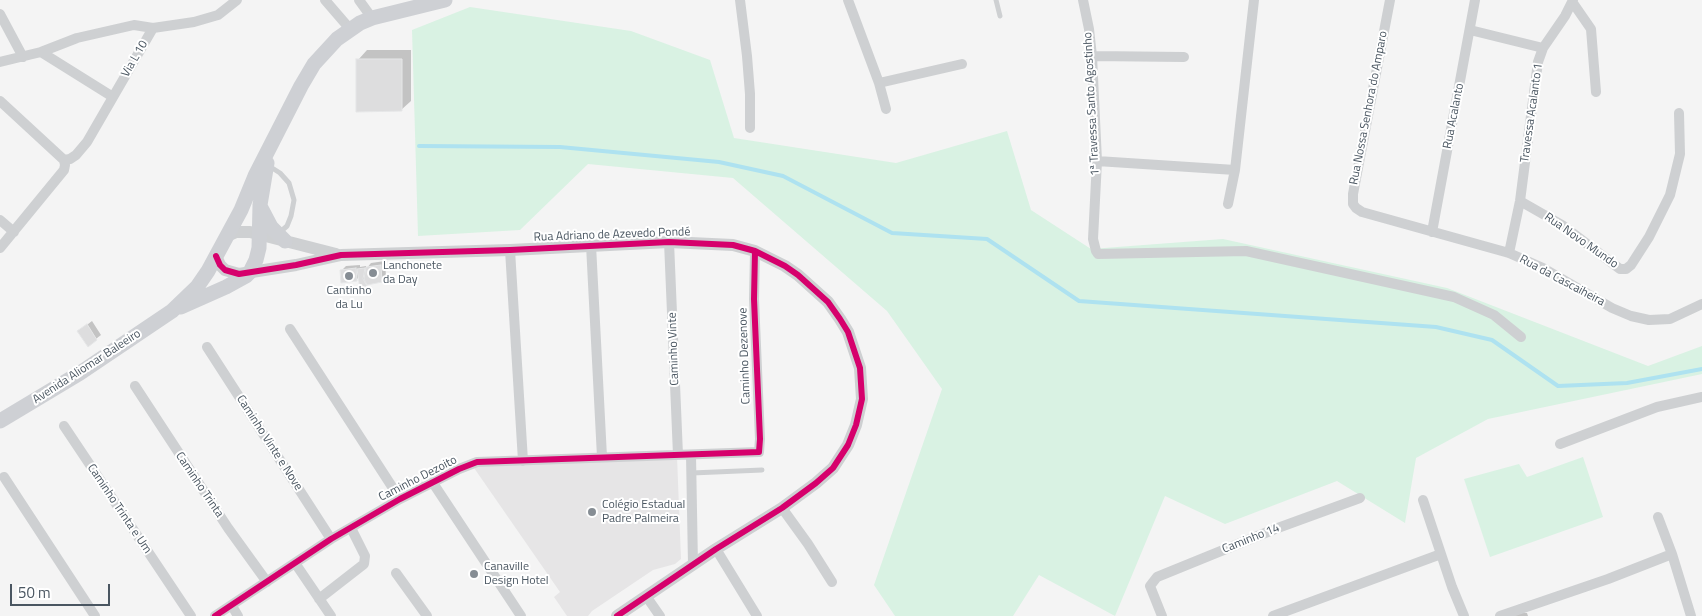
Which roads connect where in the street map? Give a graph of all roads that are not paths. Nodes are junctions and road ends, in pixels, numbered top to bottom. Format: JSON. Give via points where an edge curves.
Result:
{"nodes":[{"id":1,"x":237,"y":0,"type":"edge"},
{"id":2,"x":325,"y":0,"type":"edge"},
{"id":3,"x":359,"y":0,"type":"edge"},
{"id":4,"x":445,"y":0,"type":"edge"},
{"id":5,"x":740,"y":0,"type":"edge"},
{"id":6,"x":848,"y":0,"type":"edge"},
{"id":7,"x":996,"y":0,"type":"edge"},
{"id":8,"x":1083,"y":0,"type":"edge"},
{"id":9,"x":1254,"y":0,"type":"edge"},
{"id":10,"x":1390,"y":0,"type":"edge"},
{"id":11,"x":1475,"y":0,"type":"edge"},
{"id":12,"x":1573,"y":1,"type":"edge"},
{"id":13,"x":0,"y":14,"type":"edge"},
{"id":14,"x":1000,"y":16,"type":"dead end"},
{"id":15,"x":372,"y":18,"type":"junction"},
{"id":16,"x":153,"y":28,"type":"junction"},
{"id":17,"x":350,"y":29,"type":"junction"},
{"id":18,"x":1470,"y":30,"type":"junction"},
{"id":19,"x":1543,"y":48,"type":"junction"},
{"id":20,"x":41,"y":52,"type":"junction"},
{"id":21,"x":1092,"y":56,"type":"junction"},
{"id":22,"x":23,"y":57,"type":"junction"},
{"id":23,"x":1184,"y":57,"type":"dead end"},
{"id":24,"x":0,"y":62,"type":"edge"},
{"id":25,"x":962,"y":64,"type":"dead end"},
{"id":26,"x":879,"y":83,"type":"junction"},
{"id":27,"x":1596,"y":92,"type":"dead end"},
{"id":28,"x":113,"y":98,"type":"junction"},
{"id":29,"x":0,"y":101,"type":"edge"},
{"id":30,"x":886,"y":109,"type":"dead end"},
{"id":31,"x":1679,"y":114,"type":"dead end"},
{"id":32,"x":750,"y":128,"type":"dead end"},
{"id":33,"x":273,"y":142,"type":"junction"},
{"id":34,"x":1097,"y":161,"type":"junction"},
{"id":35,"x":64,"y":165,"type":"junction"},
{"id":36,"x":266,"y":165,"type":"junction"},
{"id":37,"x":1235,"y":170,"type":"junction"},
{"id":38,"x":1520,"y":201,"type":"junction"},
{"id":39,"x":1228,"y":204,"type":"dead end"},
{"id":40,"x":260,"y":205,"type":"junction"},
{"id":41,"x":1362,"y":212,"type":"joint"},
{"id":42,"x":0,"y":220,"type":"edge"},
{"id":43,"x":14,"y":232,"type":"junction"},
{"id":44,"x":1432,"y":232,"type":"junction"},
{"id":45,"x":260,"y":234,"type":"junction"},
{"id":46,"x":227,"y":236,"type":"junction"},
{"id":47,"x":282,"y":237,"type":"junction"},
{"id":48,"x":669,"y":242,"type":"junction"},
{"id":49,"x":591,"y":245,"type":"junction"},
{"id":50,"x":0,"y":248,"type":"edge"},
{"id":51,"x":510,"y":250,"type":"junction"},
{"id":52,"x":755,"y":251,"type":"junction"},
{"id":53,"x":1509,"y":253,"type":"junction"},
{"id":54,"x":341,"y":255,"type":"junction"},
{"id":55,"x":216,"y":256,"type":"junction"},
{"id":56,"x":250,"y":272,"type":"junction"},
{"id":57,"x":1702,"y":304,"type":"edge"},
{"id":58,"x":172,"y":311,"type":"junction"},
{"id":59,"x":290,"y":329,"type":"dead end"},
{"id":60,"x":1521,"y":337,"type":"dead end"},
{"id":61,"x":208,"y":347,"type":"dead end"},
{"id":62,"x":134,"y":386,"type":"dead end"},
{"id":63,"x":1702,"y":397,"type":"edge"},
{"id":64,"x":0,"y":421,"type":"edge"},
{"id":65,"x":64,"y":426,"type":"dead end"},
{"id":66,"x":1560,"y":444,"type":"dead end"},
{"id":67,"x":751,"y":452,"type":"joint"},
{"id":68,"x":678,"y":455,"type":"junction"},
{"id":69,"x":692,"y":455,"type":"junction"},
{"id":70,"x":602,"y":457,"type":"junction"},
{"id":71,"x":523,"y":461,"type":"junction"},
{"id":72,"x":762,"y":470,"type":"dead end"},
{"id":73,"x":692,"y":473,"type":"junction"},
{"id":74,"x":4,"y":476,"type":"dead end"},
{"id":75,"x":433,"y":483,"type":"junction"},
{"id":76,"x":1360,"y":498,"type":"dead end"},
{"id":77,"x":400,"y":499,"type":"junction"},
{"id":78,"x":1423,"y":500,"type":"dead end"},
{"id":79,"x":782,"y":508,"type":"junction"},
{"id":80,"x":1658,"y":517,"type":"dead end"},
{"id":81,"x":351,"y":528,"type":"junction"},
{"id":82,"x":331,"y":539,"type":"junction"},
{"id":83,"x":716,"y":549,"type":"junction"},
{"id":84,"x":1441,"y":554,"type":"junction"},
{"id":85,"x":1672,"y":554,"type":"junction"},
{"id":86,"x":295,"y":563,"type":"junction"},
{"id":87,"x":693,"y":565,"type":"junction"},
{"id":88,"x":396,"y":573,"type":"dead end"},
{"id":89,"x":266,"y":582,"type":"junction"},
{"id":90,"x":832,"y":582,"type":"dead end"},
{"id":91,"x":646,"y":596,"type":"junction"},
{"id":92,"x":320,"y":599,"type":"junction"},
{"id":93,"x":232,"y":606,"type":"junction"},
{"id":94,"x":96,"y":616,"type":"edge"},
{"id":95,"x":192,"y":616,"type":"edge"},
{"id":96,"x":215,"y":616,"type":"edge"},
{"id":97,"x":238,"y":616,"type":"edge"},
{"id":98,"x":331,"y":616,"type":"edge"},
{"id":99,"x":427,"y":616,"type":"edge"},
{"id":100,"x":522,"y":616,"type":"edge"},
{"id":101,"x":616,"y":616,"type":"edge"},
{"id":102,"x":660,"y":616,"type":"edge"},
{"id":103,"x":757,"y":616,"type":"edge"},
{"id":104,"x":1162,"y":616,"type":"edge"},
{"id":105,"x":1273,"y":616,"type":"edge"},
{"id":106,"x":1464,"y":616,"type":"edge"},
{"id":107,"x":1500,"y":616,"type":"edge"},
{"id":108,"x":1691,"y":616,"type":"edge"}],
"edges":[{"from":1,"to":16,"type":"street","name":"Via L 10","via":[[218,15]]},
{"from":2,"to":17,"type":"street"},
{"from":3,"to":15,"type":"street"},
{"from":4,"to":15,"type":"main road","name":"Avenida Aliomar Baleeiro"},
{"from":5,"to":32,"type":"street","via":[[750,94]]},
{"from":6,"to":26,"type":"street"},
{"from":7,"to":14,"type":"lane"},
{"from":8,"to":21,"type":"street","name":"1ª Travessa Santo Agostinho"},
{"from":9,"to":37,"type":"street"},
{"from":10,"to":41,"type":"street","name":"Rua Nossa Senhora do Amparo","via":[[1353,194],[1353,204]]},
{"from":11,"to":18,"type":"street","name":"Rua Acalanto"},
{"from":12,"to":19,"type":"street"},
{"from":12,"to":27,"type":"street","via":[[1591,29]]},
{"from":13,"to":22,"type":"street"},
{"from":15,"to":17,"type":"main road","name":"Avenida Aliomar Baleeiro"},
{"from":16,"to":20,"type":"street","via":[[134,25],[78,38]]},
{"from":16,"to":28,"type":"street","name":"Via L 10"},
{"from":17,"to":33,"type":"main road","name":"Avenida Aliomar Baleeiro","via":[[314,64]]},
{"from":18,"to":19,"type":"street","name":"Travessa Acalanto 1"},
{"from":18,"to":44,"type":"street","name":"Rua Acalanto"},
{"from":19,"to":38,"type":"street","name":"Travessa Acalanto 1","via":[[1534,78]]},
{"from":20,"to":22,"type":"street"},
{"from":20,"to":28,"type":"street"},
{"from":21,"to":23,"type":"street"},
{"from":21,"to":34,"type":"street","name":"1ª Travessa Santo Agostinho"},
{"from":22,"to":24,"type":"street"},
{"from":25,"to":26,"type":"street"},
{"from":26,"to":30,"type":"street"},
{"from":28,"to":35,"type":"street","name":"Via L 10","via":[[81,150]]},
{"from":29,"to":35,"type":"street"},
{"from":31,"to":38,"type":"street","name":"Rua Novo Mundo","via":[[1680,154],[1670,195],[1649,237],[1626,269],[1620,269],[1562,225]]},
{"from":33,"to":36,"type":"main road","name":"Avenida Aliomar Baleeiro"},
{"from":33,"to":46,"type":"main road","name":"Avenida Aliomar Baleeiro"},
{"from":34,"to":37,"type":"street"},
{"from":34,"to":60,"type":"street","name":"1ª Travessa Santo Agostinho","via":[[1093,239],[1098,254],[1246,251],[1454,296],[1494,315]]},
{"from":35,"to":43,"type":"street","name":"Via L 10"},
{"from":36,"to":40,"type":"main road","name":"Avenida Aliomar Baleeiro"},
{"from":36,"to":47,"type":"lane","via":[[285,178],[294,200]]},
{"from":37,"to":39,"type":"street"},
{"from":38,"to":53,"type":"street","name":"Travessa Acalanto 1"},
{"from":40,"to":45,"type":"main road","name":"Avenida Aliomar Baleeiro"},
{"from":40,"to":47,"type":"main road","via":[[271,227]]},
{"from":41,"to":44,"type":"street","name":"Rua da Cascaiheira"},
{"from":42,"to":43,"type":"street"},
{"from":43,"to":50,"type":"street","name":"Via L 10"},
{"from":44,"to":53,"type":"street","name":"Rua da Cascaiheira"},
{"from":45,"to":46,"type":"street","name":"Rua Adriano de Azevedo Pondé","via":[[242,232]]},
{"from":45,"to":47,"type":"street","name":"Rua Adriano de Azevedo Pondé"},
{"from":45,"to":56,"type":"main road","name":"Avenida Aliomar Baleeiro","via":[[256,260]]},
{"from":46,"to":55,"type":"main road","name":"Avenida Aliomar Baleeiro"},
{"from":47,"to":54,"type":"street","name":"Rua Adriano de Azevedo Pondé","via":[[315,250]]},
{"from":48,"to":49,"type":"street","name":"Rua Adriano de Azevedo Pondé"},
{"from":48,"to":52,"type":"street","name":"Rua Adriano de Azevedo Pondé","via":[[733,245]]},
{"from":48,"to":68,"type":"street","name":"Caminho Vinte"},
{"from":49,"to":51,"type":"street","name":"Rua Adriano de Azevedo Pondé"},
{"from":49,"to":70,"type":"street"},
{"from":51,"to":54,"type":"street","name":"Rua Adriano de Azevedo Pondé"},
{"from":51,"to":71,"type":"street"},
{"from":52,"to":67,"type":"street","name":"Caminho Dezenove","via":[[760,449]]},
{"from":52,"to":79,"type":"street","name":"Rua Adriano de Azevedo Pondé","via":[[786,266],[828,302],[848,332],[860,368],[862,399],[848,446],[832,468]]},
{"from":53,"to":57,"type":"street","name":"Rua da Cascaiheira","via":[[1543,268],[1612,308],[1640,318],[1670,319]]},
{"from":54,"to":56,"type":"street","name":"Rua Adriano de Azevedo Pondé"},
{"from":55,"to":56,"type":"street","name":"Rua Adriano de Azevedo Pondé","via":[[220,265],[232,273]]},
{"from":55,"to":58,"type":"main road","name":"Avenida Aliomar Baleeiro","via":[[197,287]]},
{"from":56,"to":58,"type":"main road","name":"Avenida Aliomar Baleeiro","via":[[226,288]]},
{"from":58,"to":64,"type":"main road","name":"Avenida Aliomar Baleeiro","via":[[80,373]]},
{"from":59,"to":77,"type":"street"},
{"from":61,"to":82,"type":"street","name":"Caminho Vinte e Nove"},
{"from":62,"to":89,"type":"street","name":"Caminho Trinta"},
{"from":63,"to":66,"type":"street","via":[[1656,407]]},
{"from":65,"to":95,"type":"street","name":"Caminho Trinta e Um"},
{"from":67,"to":69,"type":"street","name":"Caminho Dezoito"},
{"from":68,"to":69,"type":"street","name":"Caminho Dezoito"},
{"from":68,"to":70,"type":"street","name":"Caminho Dezoito"},
{"from":69,"to":73,"type":"street"},
{"from":70,"to":71,"type":"street","name":"Caminho Dezoito"},
{"from":71,"to":75,"type":"street","name":"Caminho Dezoito","via":[[477,462]]},
{"from":72,"to":73,"type":"lane"},
{"from":73,"to":87,"type":"street"},
{"from":74,"to":94,"type":"street"},
{"from":75,"to":77,"type":"street","name":"Caminho Dezoito"},
{"from":75,"to":100,"type":"street"},
{"from":76,"to":104,"type":"street","name":"Caminho 14","via":[[1157,577],[1150,589]]},
{"from":77,"to":81,"type":"street","name":"Caminho Dezoito"},
{"from":78,"to":84,"type":"street"},
{"from":79,"to":83,"type":"street","name":"Rua Adriano de Azevedo Pondé"},
{"from":79,"to":90,"type":"street"},
{"from":80,"to":85,"type":"street"},
{"from":81,"to":82,"type":"street","name":"Caminho Dezoito"},
{"from":81,"to":92,"type":"street","via":[[366,556],[364,564]]},
{"from":82,"to":86,"type":"street","name":"Caminho Dezoito"},
{"from":83,"to":87,"type":"street","name":"Rua Adriano de Azevedo Pondé"},
{"from":83,"to":103,"type":"street"},
{"from":84,"to":105,"type":"street"},
{"from":84,"to":106,"type":"street"},
{"from":85,"to":107,"type":"street"},
{"from":85,"to":108,"type":"street"},
{"from":86,"to":89,"type":"street","name":"Caminho Dezoito"},
{"from":86,"to":92,"type":"street"},
{"from":87,"to":91,"type":"street","name":"Rua Adriano de Azevedo Pondé"},
{"from":88,"to":99,"type":"street"},
{"from":89,"to":93,"type":"street","name":"Caminho Dezoito"},
{"from":91,"to":101,"type":"street","name":"Rua Adriano de Azevedo Pondé"},
{"from":91,"to":102,"type":"street"},
{"from":92,"to":98,"type":"street"},
{"from":93,"to":96,"type":"street","name":"Caminho Dezoito"},
{"from":93,"to":97,"type":"street"}]}
